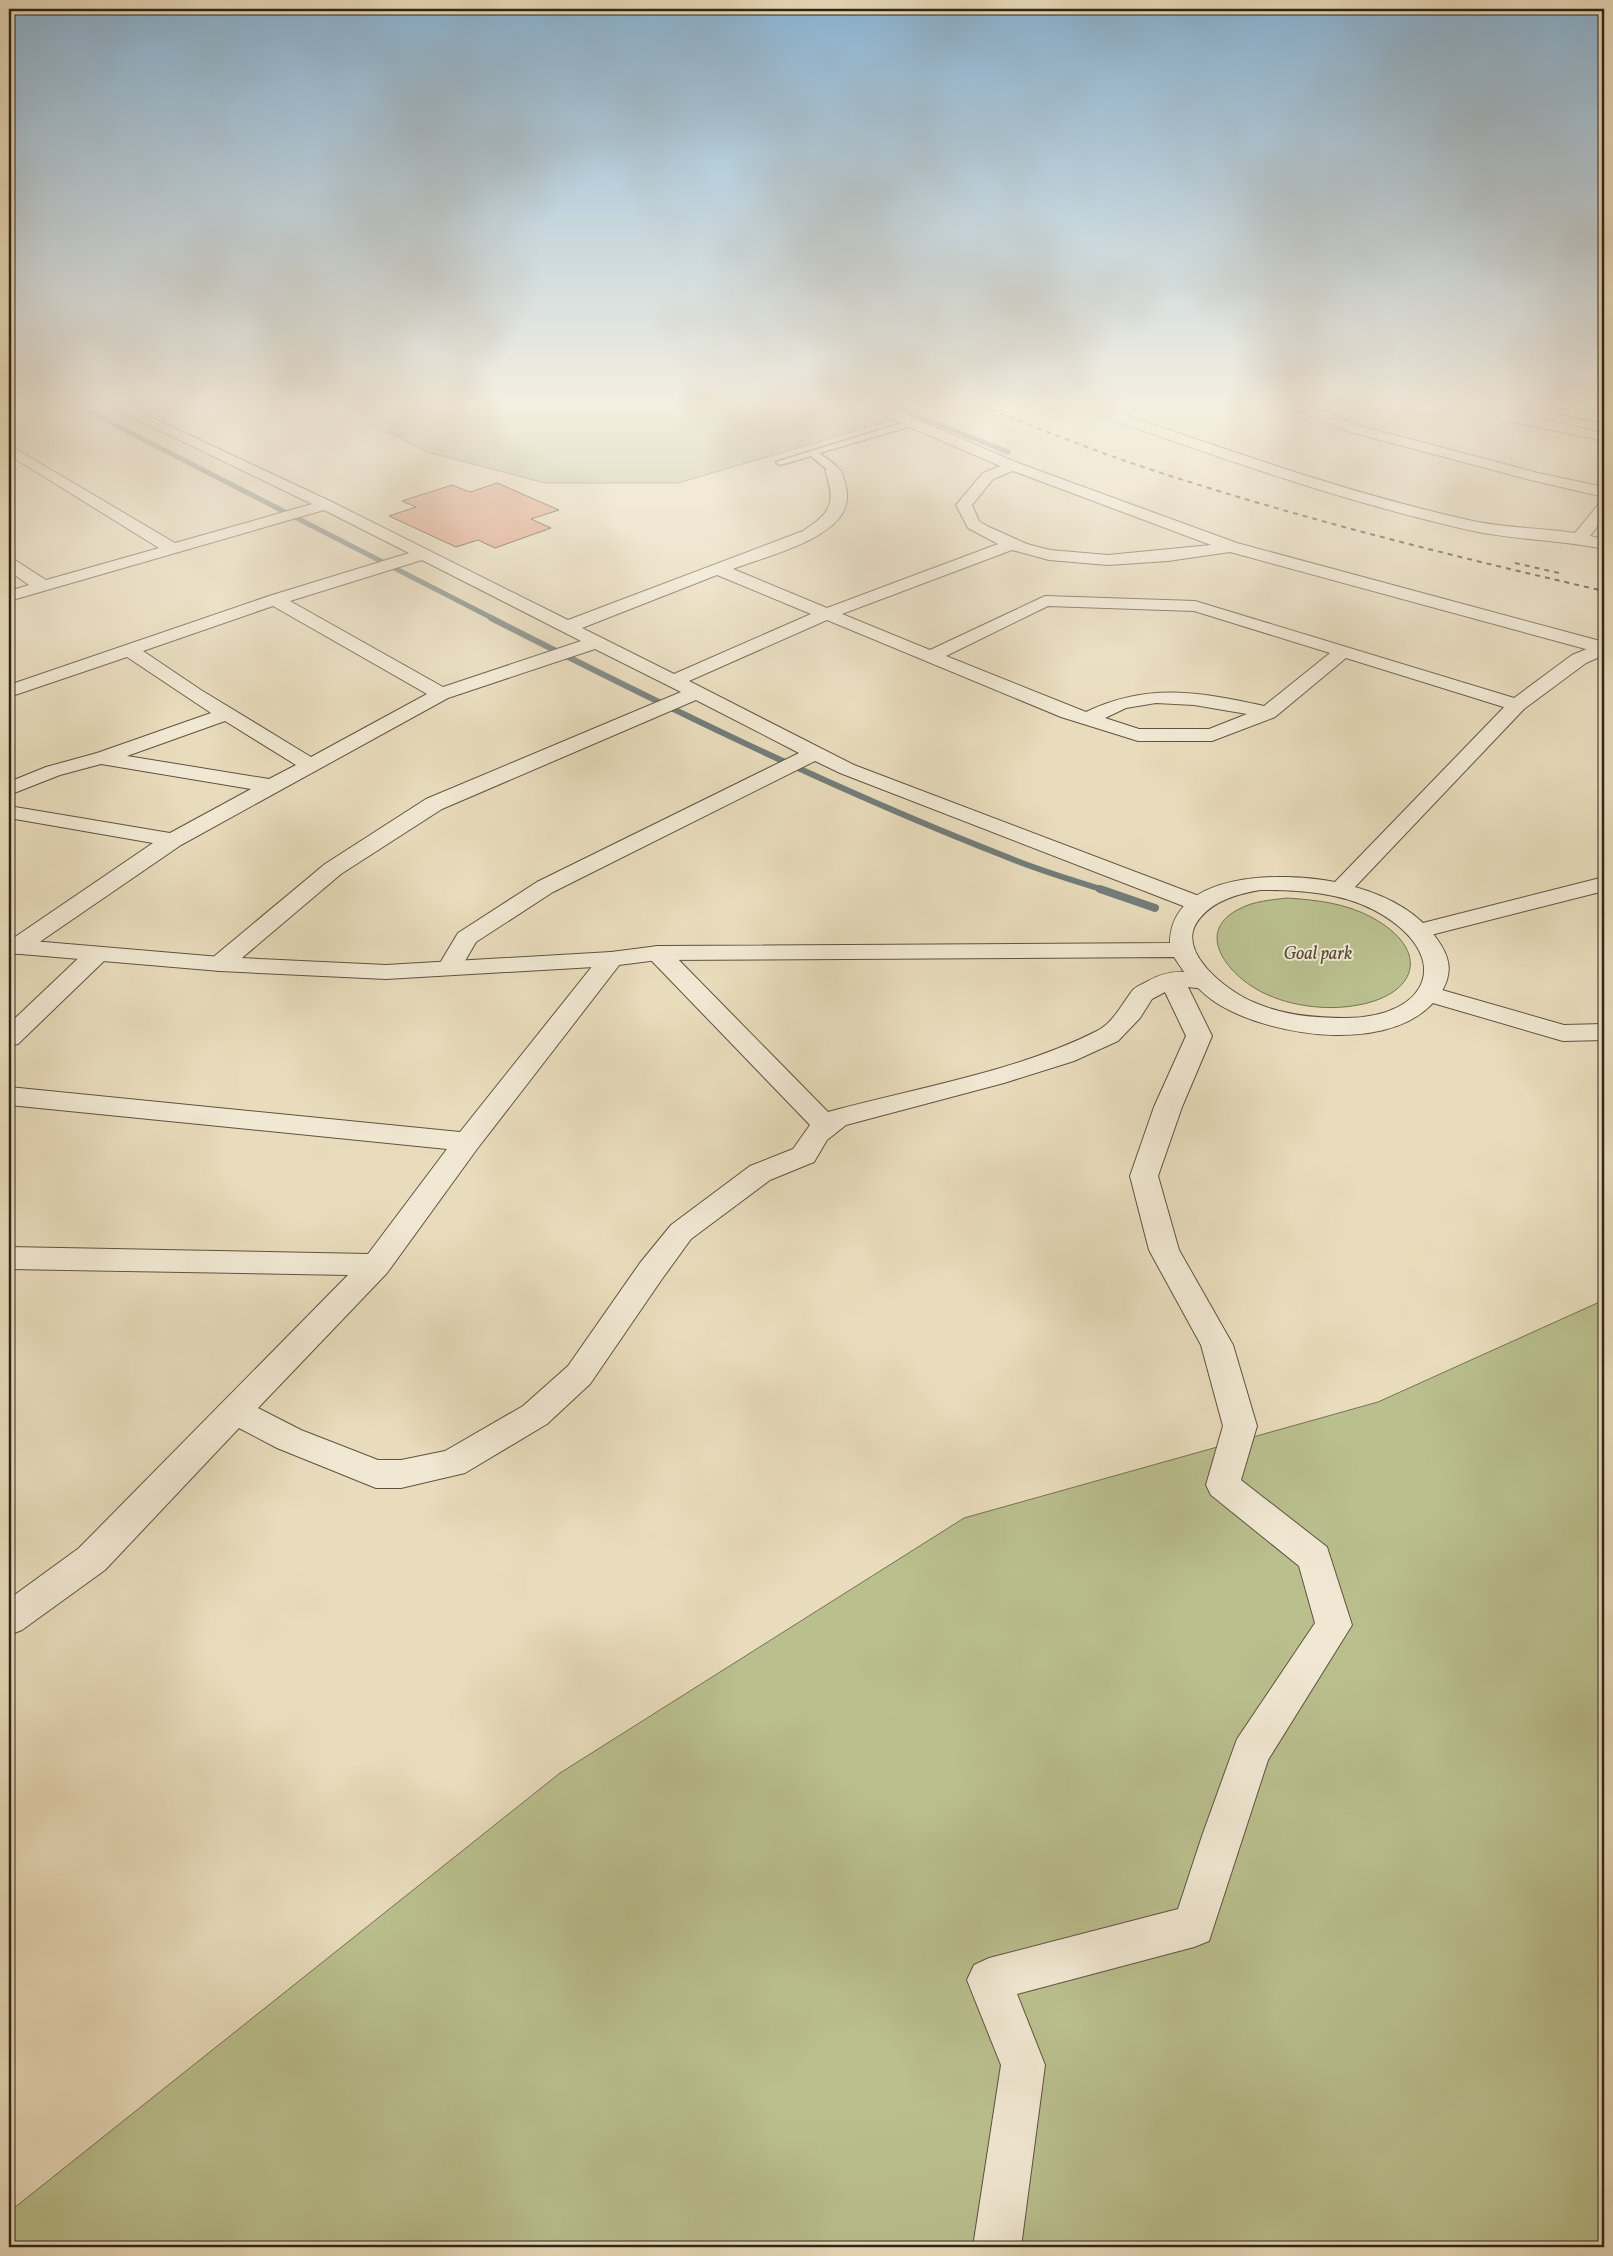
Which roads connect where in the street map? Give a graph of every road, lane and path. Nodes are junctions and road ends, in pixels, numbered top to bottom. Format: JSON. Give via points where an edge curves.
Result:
{"nodes":[{"id":1,"x":112,"y":511,"type":"edge"},
{"id":2,"x":307,"y":511,"type":"edge"},
{"id":3,"x":336,"y":511,"type":"edge"},
{"id":4,"x":836,"y":511,"type":"edge"},
{"id":5,"x":967,"y":511,"type":"edge"},
{"id":6,"x":1133,"y":511,"type":"edge"},
{"id":7,"x":1419,"y":511,"type":"edge"},
{"id":8,"x":1601,"y":516,"type":"edge"},
{"id":9,"x":1580,"y":537,"type":"junction"},
{"id":10,"x":1010,"y":544,"type":"junction"},
{"id":11,"x":1604,"y":544,"type":"edge"},
{"id":12,"x":1231,"y":548,"type":"junction"},
{"id":13,"x":174,"y":549,"type":"junction"},
{"id":14,"x":421,"y":555,"type":"junction"},
{"id":15,"x":9,"y":564,"type":"edge"},
{"id":16,"x":717,"y":569,"type":"junction"},
{"id":17,"x":43,"y":586,"type":"junction"},
{"id":18,"x":9,"y":596,"type":"edge"},
{"id":19,"x":275,"y":600,"type":"junction"},
{"id":20,"x":826,"y":614,"type":"junction"},
{"id":21,"x":567,"y":626,"type":"junction"},
{"id":22,"x":597,"y":642,"type":"junction"},
{"id":23,"x":1604,"y":648,"type":"edge"},
{"id":24,"x":129,"y":650,"type":"junction"},
{"id":25,"x":1344,"y":651,"type":"junction"},
{"id":26,"x":930,"y":657,"type":"junction"},
{"id":27,"x":673,"y":681,"type":"junction"},
{"id":28,"x":9,"y":691,"type":"edge"},
{"id":29,"x":696,"y":693,"type":"junction"},
{"id":30,"x":441,"y":694,"type":"junction"},
{"id":31,"x":1517,"y":705,"type":"junction"},
{"id":32,"x":1268,"y":713,"type":"junction"},
{"id":33,"x":228,"y":714,"type":"junction"},
{"id":34,"x":1087,"y":719,"type":"junction"},
{"id":35,"x":814,"y":753,"type":"junction"},
{"id":36,"x":101,"y":758,"type":"junction"},
{"id":37,"x":312,"y":766,"type":"junction"},
{"id":38,"x":274,"y":786,"type":"junction"},
{"id":39,"x":9,"y":789,"type":"edge"},
{"id":40,"x":9,"y":812,"type":"edge"},
{"id":41,"x":174,"y":840,"type":"junction"},
{"id":42,"x":1604,"y":884,"type":"edge"},
{"id":43,"x":1340,"y":890,"type":"junction"},
{"id":44,"x":1199,"y":904,"type":"junction"},
{"id":45,"x":1419,"y":931,"type":"junction"},
{"id":46,"x":12,"y":946,"type":"edge"},
{"id":47,"x":658,"y":953,"type":"junction"},
{"id":48,"x":96,"y":955,"type":"junction"},
{"id":49,"x":611,"y":959,"type":"junction"},
{"id":50,"x":220,"y":964,"type":"junction"},
{"id":51,"x":449,"y":968,"type":"junction"},
{"id":52,"x":1186,"y":970,"type":"junction"},
{"id":53,"x":1428,"y":994,"type":"junction"},
{"id":54,"x":1604,"y":1032,"type":"edge"},
{"id":55,"x":9,"y":1038,"type":"edge"},
{"id":56,"x":9,"y":1096,"type":"edge"},
{"id":57,"x":826,"y":1124,"type":"junction"},
{"id":58,"x":467,"y":1142,"type":"junction"},
{"id":59,"x":9,"y":1258,"type":"edge"},
{"id":60,"x":376,"y":1265,"type":"junction"},
{"id":61,"x":235,"y":1411,"type":"junction"},
{"id":62,"x":9,"y":1619,"type":"edge"},
{"id":63,"x":997,"y":2247,"type":"edge"}],
"edges":[{"from":1,"to":13,"type":"street"},
{"from":2,"to":13,"type":"street"},
{"from":3,"to":14,"type":"street"},
{"from":4,"to":16,"type":"street","via":[[829,522],[809,534]]},
{"from":5,"to":10,"type":"street","via":[[974,525]]},
{"from":6,"to":12,"type":"street"},
{"from":7,"to":9,"type":"street","via":[[1475,526]]},
{"from":8,"to":9,"type":"street"},
{"from":9,"to":11,"type":"street"},
{"from":10,"to":12,"type":"street","via":[[1058,556],[1117,560]]},
{"from":10,"to":20,"type":"street"},
{"from":12,"to":23,"type":"street"},
{"from":13,"to":17,"type":"street"},
{"from":14,"to":19,"type":"street"},
{"from":14,"to":21,"type":"street"},
{"from":15,"to":17,"type":"street"},
{"from":16,"to":20,"type":"street"},
{"from":16,"to":21,"type":"street"},
{"from":17,"to":18,"type":"street"},
{"from":19,"to":24,"type":"street"},
{"from":19,"to":30,"type":"street"},
{"from":20,"to":26,"type":"street"},
{"from":20,"to":27,"type":"street"},
{"from":21,"to":22,"type":"street"},
{"from":22,"to":27,"type":"street"},
{"from":22,"to":30,"type":"street"},
{"from":23,"to":31,"type":"street","via":[[1579,659]]},
{"from":24,"to":28,"type":"street"},
{"from":24,"to":33,"type":"street"},
{"from":25,"to":26,"type":"street","via":[[1195,606],[1045,601]]},
{"from":25,"to":31,"type":"street"},
{"from":25,"to":32,"type":"street"},
{"from":26,"to":34,"type":"street"},
{"from":27,"to":29,"type":"street"},
{"from":29,"to":35,"type":"street"},
{"from":29,"to":50,"type":"street","via":[[434,804],[332,869]]},
{"from":30,"to":37,"type":"street"},
{"from":31,"to":43,"type":"street"},
{"from":32,"to":34,"type":"street","via":[[1212,702],[1152,697],[1118,704]]},
{"from":32,"to":34,"type":"street","via":[[1212,735],[1138,736]]},
{"from":33,"to":36,"type":"street"},
{"from":33,"to":37,"type":"street"},
{"from":35,"to":44,"type":"street","via":[[847,769]]},
{"from":35,"to":51,"type":"street","via":[[546,887],[466,938]]},
{"from":36,"to":38,"type":"street"},
{"from":36,"to":39,"type":"street","via":[[53,771]]},
{"from":37,"to":38,"type":"street"},
{"from":38,"to":41,"type":"street"},
{"from":40,"to":41,"type":"street"},
{"from":41,"to":46,"type":"street"},
{"from":42,"to":45,"type":"street"},
{"from":43,"to":44,"type":"street","via":[[1300,883],[1260,883],[1225,890]]},
{"from":43,"to":45,"type":"street","via":[[1371,900]]},
{"from":44,"to":52,"type":"street","via":[[1187,918],[1181,933]]},
{"from":45,"to":53,"type":"street","via":[[1434,952],[1438,973]]},
{"from":46,"to":48,"type":"street"},
{"from":47,"to":49,"type":"street"},
{"from":47,"to":52,"type":"street","via":[[913,950]]},
{"from":47,"to":57,"type":"street"},
{"from":48,"to":50,"type":"street"},
{"from":48,"to":55,"type":"street"},
{"from":49,"to":51,"type":"street"},
{"from":49,"to":58,"type":"street"},
{"from":50,"to":51,"type":"street","via":[[386,972]]},
{"from":52,"to":53,"type":"street","via":[[1228,999],[1258,1013],[1328,1027],[1362,1026],[1392,1019],[1416,1008]]},
{"from":52,"to":57,"type":"street","via":[[1143,994],[1131,1013],[1108,1035],[1065,1055]]},
{"from":52,"to":63,"type":"street","via":[[1200,1036],[1168,1107],[1144,1176],[1164,1250],[1217,1345],[1240,1426],[1223,1485],[1314,1558],[1334,1625],[1251,1752],[1194,1926],[989,1980],[1023,2065]]},
{"from":53,"to":54,"type":"street","via":[[1563,1033]]},
{"from":56,"to":58,"type":"street"},
{"from":57,"to":61,"type":"street","via":[[804,1154],[760,1173],[681,1232],[580,1375],[535,1415],[453,1463],[401,1474],[376,1474],[289,1439]]},
{"from":58,"to":60,"type":"street"},
{"from":59,"to":60,"type":"street"},
{"from":60,"to":61,"type":"street"},
{"from":61,"to":62,"type":"street","via":[[92,1559]]}]}
